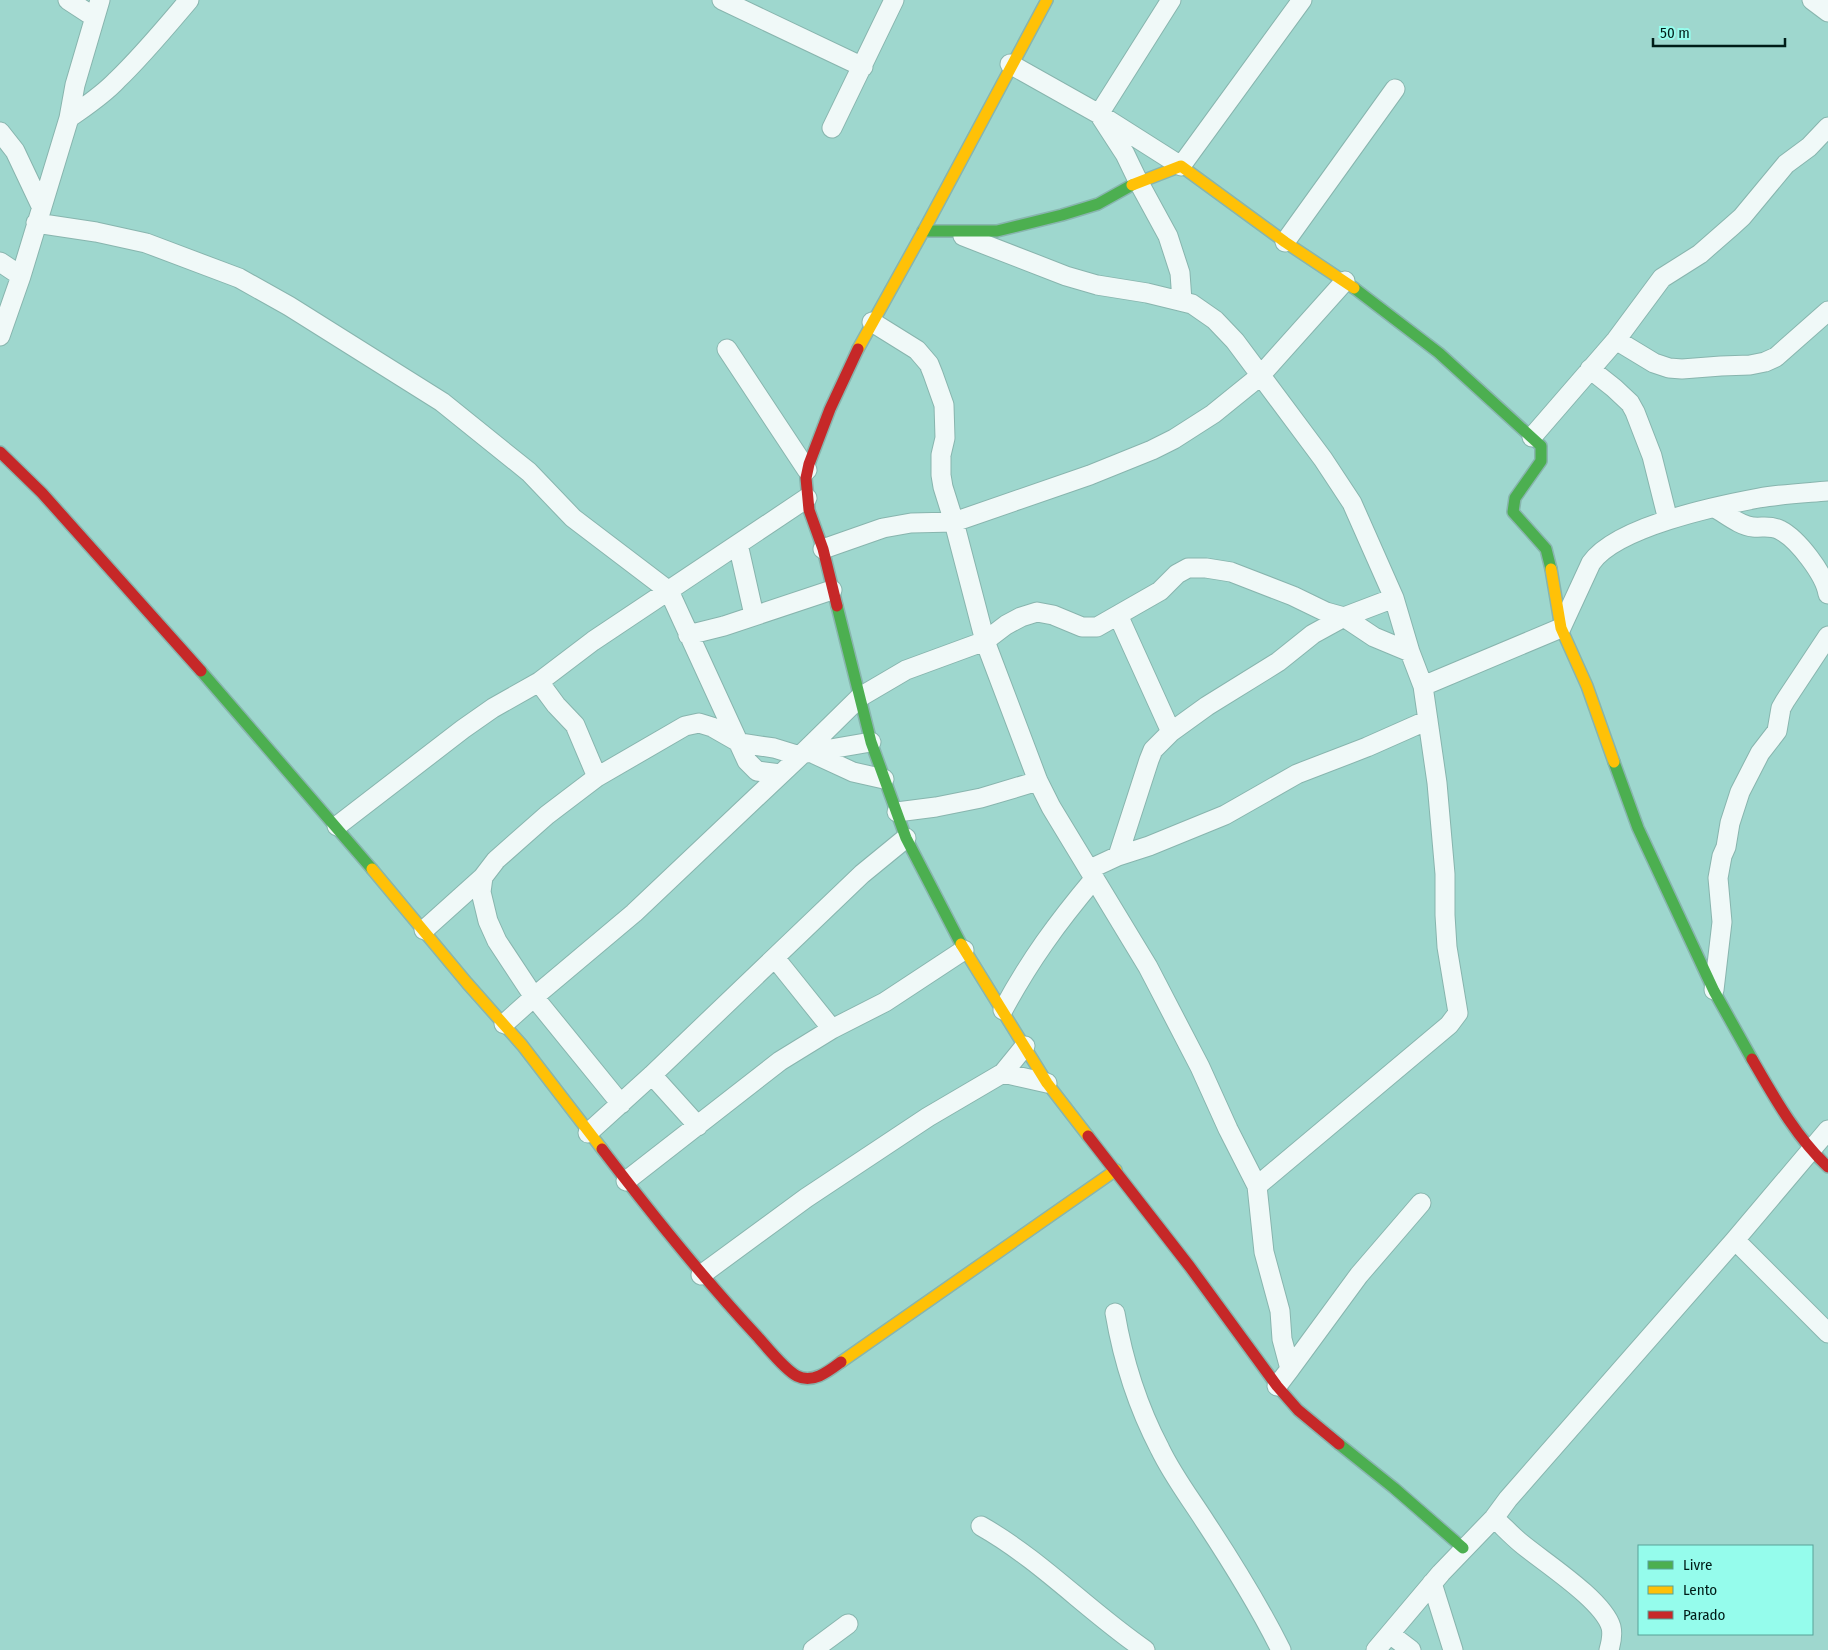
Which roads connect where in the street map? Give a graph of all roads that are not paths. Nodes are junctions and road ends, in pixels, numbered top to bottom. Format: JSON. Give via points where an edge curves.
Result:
{"nodes":[{"id":1,"x":68,"y":0,"type":"edge"},
{"id":2,"x":189,"y":0,"type":"edge"},
{"id":3,"x":722,"y":0,"type":"edge"},
{"id":4,"x":894,"y":0,"type":"edge"},
{"id":5,"x":1047,"y":0,"type":"edge"},
{"id":6,"x":1171,"y":0,"type":"edge"},
{"id":7,"x":1302,"y":0,"type":"edge"},
{"id":8,"x":1812,"y":0,"type":"edge"},
{"id":9,"x":97,"y":8,"type":"edge"},
{"id":10,"x":1828,"y":12,"type":"edge"},
{"id":11,"x":1010,"y":64,"type":"junction"},
{"id":12,"x":863,"y":67,"type":"junction"},
{"id":13,"x":1395,"y":89,"type":"dead end"},
{"id":14,"x":1099,"y":114,"type":"junction"},
{"id":15,"x":69,"y":118,"type":"junction"},
{"id":16,"x":1828,"y":127,"type":"edge"},
{"id":17,"x":832,"y":128,"type":"dead end"},
{"id":18,"x":0,"y":132,"type":"edge"},
{"id":19,"x":1181,"y":166,"type":"junction"},
{"id":20,"x":1138,"y":181,"type":"junction"},
{"id":21,"x":39,"y":215,"type":"junction"},
{"id":22,"x":923,"y":231,"type":"junction"},
{"id":23,"x":951,"y":231,"type":"junction"},
{"id":24,"x":1285,"y":242,"type":"junction"},
{"id":25,"x":0,"y":262,"type":"edge"},
{"id":26,"x":21,"y":276,"type":"junction"},
{"id":27,"x":1345,"y":281,"type":"junction"},
{"id":28,"x":1182,"y":301,"type":"junction"},
{"id":29,"x":1828,"y":311,"type":"edge"},
{"id":30,"x":872,"y":322,"type":"junction"},
{"id":31,"x":0,"y":336,"type":"edge"},
{"id":32,"x":1616,"y":340,"type":"junction"},
{"id":33,"x":727,"y":349,"type":"dead end"},
{"id":34,"x":1590,"y":370,"type":"junction"},
{"id":35,"x":1260,"y":376,"type":"junction"},
{"id":36,"x":1532,"y":437,"type":"junction"},
{"id":37,"x":0,"y":452,"type":"edge"},
{"id":38,"x":807,"y":470,"type":"junction"},
{"id":39,"x":1828,"y":491,"type":"edge"},
{"id":40,"x":807,"y":498,"type":"junction"},
{"id":41,"x":1715,"y":508,"type":"junction"},
{"id":42,"x":1668,"y":520,"type":"junction"},
{"id":43,"x":954,"y":522,"type":"junction"},
{"id":44,"x":738,"y":544,"type":"junction"},
{"id":45,"x":824,"y":549,"type":"junction"},
{"id":46,"x":832,"y":590,"type":"junction"},
{"id":47,"x":669,"y":592,"type":"junction"},
{"id":48,"x":1828,"y":594,"type":"edge"},
{"id":49,"x":1394,"y":598,"type":"junction"},
{"id":50,"x":754,"y":615,"type":"junction"},
{"id":51,"x":1118,"y":615,"type":"junction"},
{"id":52,"x":1344,"y":617,"type":"junction"},
{"id":53,"x":1561,"y":628,"type":"junction"},
{"id":54,"x":688,"y":634,"type":"junction"},
{"id":55,"x":1828,"y":636,"type":"edge"},
{"id":56,"x":985,"y":641,"type":"junction"},
{"id":57,"x":1410,"y":652,"type":"junction"},
{"id":58,"x":540,"y":682,"type":"junction"},
{"id":59,"x":1423,"y":686,"type":"junction"},
{"id":60,"x":860,"y":697,"type":"junction"},
{"id":61,"x":1428,"y":720,"type":"junction"},
{"id":62,"x":1171,"y":732,"type":"junction"},
{"id":63,"x":871,"y":742,"type":"junction"},
{"id":64,"x":740,"y":743,"type":"junction"},
{"id":65,"x":805,"y":754,"type":"junction"},
{"id":66,"x":780,"y":774,"type":"junction"},
{"id":67,"x":597,"y":778,"type":"junction"},
{"id":68,"x":884,"y":779,"type":"junction"},
{"id":69,"x":1038,"y":781,"type":"junction"},
{"id":70,"x":897,"y":812,"type":"junction"},
{"id":71,"x":337,"y":826,"type":"junction"},
{"id":72,"x":906,"y":838,"type":"junction"},
{"id":73,"x":1118,"y":856,"type":"junction"},
{"id":74,"x":1092,"y":874,"type":"junction"},
{"id":75,"x":482,"y":878,"type":"junction"},
{"id":76,"x":1104,"y":896,"type":"junction"},
{"id":77,"x":1077,"y":900,"type":"junction"},
{"id":78,"x":424,"y":930,"type":"junction"},
{"id":79,"x":964,"y":950,"type":"junction"},
{"id":80,"x":775,"y":958,"type":"junction"},
{"id":81,"x":1714,"y":991,"type":"junction"},
{"id":82,"x":534,"y":997,"type":"junction"},
{"id":83,"x":1003,"y":1010,"type":"junction"},
{"id":84,"x":504,"y":1024,"type":"junction"},
{"id":85,"x":832,"y":1029,"type":"junction"},
{"id":86,"x":1025,"y":1046,"type":"junction"},
{"id":87,"x":1003,"y":1073,"type":"junction"},
{"id":88,"x":652,"y":1075,"type":"junction"},
{"id":89,"x":1047,"y":1083,"type":"junction"},
{"id":90,"x":621,"y":1104,"type":"junction"},
{"id":91,"x":698,"y":1126,"type":"junction"},
{"id":92,"x":1828,"y":1130,"type":"edge"},
{"id":93,"x":588,"y":1133,"type":"junction"},
{"id":94,"x":1811,"y":1151,"type":"junction"},
{"id":95,"x":1828,"y":1167,"type":"edge"},
{"id":96,"x":1116,"y":1170,"type":"junction"},
{"id":97,"x":626,"y":1181,"type":"junction"},
{"id":98,"x":1257,"y":1186,"type":"junction"},
{"id":99,"x":1421,"y":1203,"type":"dead end"},
{"id":100,"x":1735,"y":1240,"type":"junction"},
{"id":101,"x":701,"y":1275,"type":"junction"},
{"id":102,"x":1115,"y":1313,"type":"dead end"},
{"id":103,"x":1828,"y":1333,"type":"edge"},
{"id":104,"x":1290,"y":1369,"type":"junction"},
{"id":105,"x":1277,"y":1386,"type":"junction"},
{"id":106,"x":1494,"y":1518,"type":"junction"},
{"id":107,"x":981,"y":1526,"type":"dead end"},
{"id":108,"x":1464,"y":1548,"type":"junction"},
{"id":109,"x":1432,"y":1583,"type":"junction"},
{"id":110,"x":848,"y":1624,"type":"dead end"},
{"id":111,"x":1390,"y":1634,"type":"junction"},
{"id":112,"x":814,"y":1650,"type":"edge"},
{"id":113,"x":1144,"y":1650,"type":"edge"},
{"id":114,"x":1281,"y":1650,"type":"edge"},
{"id":115,"x":1376,"y":1650,"type":"edge"},
{"id":116,"x":1411,"y":1650,"type":"edge"},
{"id":117,"x":1453,"y":1650,"type":"edge"},
{"id":118,"x":1610,"y":1650,"type":"edge"}],
"edges":[{"from":1,"to":9,"type":"street"},
{"from":2,"to":15,"type":"street","via":[[116,81]]},
{"from":3,"to":12,"type":"street"},
{"from":4,"to":12,"type":"street"},
{"from":5,"to":11,"type":"street"},
{"from":6,"to":14,"type":"street"},
{"from":7,"to":19,"type":"street"},
{"from":8,"to":10,"type":"street"},
{"from":9,"to":15,"type":"street"},
{"from":11,"to":14,"type":"street"},
{"from":11,"to":22,"type":"street"},
{"from":12,"to":17,"type":"street"},
{"from":13,"to":24,"type":"street"},
{"from":14,"to":19,"type":"street"},
{"from":14,"to":20,"type":"street"},
{"from":15,"to":21,"type":"street"},
{"from":16,"to":32,"type":"street","via":[[1780,170],[1742,218],[1700,254],[1662,278]]},
{"from":18,"to":21,"type":"street","via":[[15,150]]},
{"from":19,"to":20,"type":"street"},
{"from":19,"to":24,"type":"street"},
{"from":20,"to":23,"type":"street","via":[[1098,204],[1062,215],[997,231]]},
{"from":20,"to":28,"type":"street","via":[[1168,236],[1180,273]]},
{"from":21,"to":26,"type":"street"},
{"from":21,"to":47,"type":"street","via":[[146,243],[239,278],[289,306],[442,402],[528,472],[569,514]]},
{"from":22,"to":23,"type":"street"},
{"from":22,"to":30,"type":"street"},
{"from":23,"to":28,"type":"street","via":[[1066,276]]},
{"from":24,"to":27,"type":"street"},
{"from":25,"to":26,"type":"street"},
{"from":26,"to":31,"type":"street"},
{"from":27,"to":35,"type":"street"},
{"from":27,"to":36,"type":"street","via":[[1440,354]]},
{"from":28,"to":35,"type":"street","via":[[1215,320]]},
{"from":29,"to":32,"type":"street","via":[[1776,357],[1750,365],[1669,368],[1654,363]]},
{"from":30,"to":38,"type":"street","via":[[827,415]]},
{"from":30,"to":43,"type":"street","via":[[917,350],[934,374],[944,405],[941,475]]},
{"from":32,"to":34,"type":"street"},
{"from":33,"to":38,"type":"street"},
{"from":34,"to":36,"type":"street"},
{"from":34,"to":42,"type":"street","via":[[1630,403],[1635,412],[1652,456]]},
{"from":35,"to":43,"type":"street","via":[[1213,414],[1152,450]]},
{"from":35,"to":49,"type":"street","via":[[1352,503]]},
{"from":36,"to":53,"type":"street","via":[[1541,446],[1541,462],[1515,498],[1513,512],[1546,550]]},
{"from":37,"to":71,"type":"street","via":[[48,500]]},
{"from":38,"to":40,"type":"street"},
{"from":39,"to":41,"type":"street","via":[[1760,498]]},
{"from":40,"to":44,"type":"street"},
{"from":40,"to":45,"type":"street"},
{"from":41,"to":42,"type":"street"},
{"from":41,"to":48,"type":"street","via":[[1745,525],[1768,526],[1791,537],[1817,570]]},
{"from":42,"to":53,"type":"street","via":[[1636,532],[1595,557]]},
{"from":43,"to":45,"type":"street","via":[[911,523],[883,528]]},
{"from":43,"to":56,"type":"street"},
{"from":44,"to":47,"type":"street"},
{"from":44,"to":50,"type":"street"},
{"from":45,"to":46,"type":"street"},
{"from":46,"to":50,"type":"street"},
{"from":46,"to":60,"type":"street"},
{"from":47,"to":54,"type":"street"},
{"from":47,"to":58,"type":"street","via":[[592,642]]},
{"from":49,"to":52,"type":"street"},
{"from":49,"to":57,"type":"street"},
{"from":50,"to":54,"type":"street"},
{"from":51,"to":52,"type":"street","via":[[1160,591],[1188,568],[1206,568],[1231,572]]},
{"from":51,"to":56,"type":"street","via":[[1097,627],[1082,627],[1037,612],[1006,625]]},
{"from":51,"to":62,"type":"street"},
{"from":52,"to":57,"type":"street","via":[[1374,637]]},
{"from":52,"to":62,"type":"street","via":[[1313,634],[1278,662]]},
{"from":53,"to":59,"type":"street"},
{"from":53,"to":81,"type":"street","via":[[1587,686],[1638,828]]},
{"from":54,"to":64,"type":"street"},
{"from":55,"to":81,"type":"street","via":[[1784,701],[1777,731],[1760,753],[1740,792],[1730,823],[1718,878],[1722,922]]},
{"from":56,"to":60,"type":"street","via":[[906,670]]},
{"from":56,"to":69,"type":"street"},
{"from":57,"to":59,"type":"street"},
{"from":58,"to":67,"type":"street","via":[[575,726]]},
{"from":58,"to":71,"type":"street","via":[[462,729]]},
{"from":59,"to":61,"type":"street"},
{"from":60,"to":63,"type":"street"},
{"from":60,"to":65,"type":"street"},
{"from":61,"to":73,"type":"street","via":[[1297,774],[1225,815]]},
{"from":61,"to":98,"type":"street","via":[[1445,874],[1447,947],[1458,1013],[1449,1025]]},
{"from":62,"to":73,"type":"street","via":[[1153,750]]},
{"from":63,"to":65,"type":"street"},
{"from":63,"to":68,"type":"street"},
{"from":64,"to":65,"type":"street"},
{"from":64,"to":66,"type":"street","via":[[747,761],[757,771]]},
{"from":64,"to":67,"type":"street","via":[[712,726],[699,723],[685,726]]},
{"from":65,"to":66,"type":"street"},
{"from":65,"to":68,"type":"street","via":[[853,772]]},
{"from":66,"to":82,"type":"street","via":[[634,913]]},
{"from":67,"to":75,"type":"street","via":[[512,845]]},
{"from":68,"to":70,"type":"street"},
{"from":69,"to":70,"type":"street","via":[[973,800]]},
{"from":69,"to":74,"type":"street"},
{"from":70,"to":72,"type":"street"},
{"from":71,"to":78,"type":"street"},
{"from":72,"to":79,"type":"street"},
{"from":72,"to":80,"type":"street","via":[[862,874]]},
{"from":73,"to":74,"type":"street"},
{"from":74,"to":76,"type":"street"},
{"from":74,"to":77,"type":"street"},
{"from":75,"to":78,"type":"street"},
{"from":75,"to":82,"type":"street","via":[[482,892],[493,934]]},
{"from":76,"to":77,"type":"street"},
{"from":76,"to":98,"type":"street","via":[[1152,976]]},
{"from":77,"to":83,"type":"street","via":[[1027,966]]},
{"from":78,"to":84,"type":"street"},
{"from":79,"to":83,"type":"street"},
{"from":79,"to":85,"type":"street","via":[[885,1002]]},
{"from":80,"to":85,"type":"street"},
{"from":80,"to":88,"type":"street"},
{"from":81,"to":94,"type":"street","via":[[1769,1088]]},
{"from":82,"to":84,"type":"street"},
{"from":82,"to":90,"type":"street"},
{"from":83,"to":86,"type":"street"},
{"from":84,"to":93,"type":"street"},
{"from":85,"to":91,"type":"street","via":[[780,1061]]},
{"from":86,"to":87,"type":"street"},
{"from":86,"to":89,"type":"street"},
{"from":87,"to":89,"type":"street"},
{"from":87,"to":101,"type":"street","via":[[928,1117],[806,1198]]},
{"from":88,"to":90,"type":"street"},
{"from":88,"to":91,"type":"street"},
{"from":89,"to":96,"type":"street"},
{"from":90,"to":93,"type":"street"},
{"from":91,"to":97,"type":"street"},
{"from":92,"to":94,"type":"street"},
{"from":93,"to":97,"type":"street"},
{"from":94,"to":95,"type":"street"},
{"from":94,"to":100,"type":"street"},
{"from":96,"to":101,"type":"street","via":[[858,1352],[812,1379],[797,1376],[784,1365]]},
{"from":96,"to":105,"type":"street"},
{"from":97,"to":101,"type":"street"},
{"from":98,"to":104,"type":"street","via":[[1264,1252],[1280,1312],[1282,1339]]},
{"from":99,"to":104,"type":"street","via":[[1359,1275]]},
{"from":100,"to":103,"type":"street"},
{"from":100,"to":106,"type":"street"},
{"from":102,"to":114,"type":"street","via":[[1127,1369],[1159,1448],[1262,1611]]},
{"from":104,"to":105,"type":"street"},
{"from":105,"to":108,"type":"street","via":[[1298,1410]]},
{"from":106,"to":108,"type":"street"},
{"from":106,"to":118,"type":"street","via":[[1604,1614],[1611,1628]]},
{"from":107,"to":113,"type":"street","via":[[1003,1538],[1048,1572]]},
{"from":108,"to":109,"type":"street"},
{"from":109,"to":111,"type":"street"},
{"from":109,"to":117,"type":"street"},
{"from":110,"to":112,"type":"street"},
{"from":111,"to":115,"type":"street"},
{"from":111,"to":116,"type":"street"}]}
